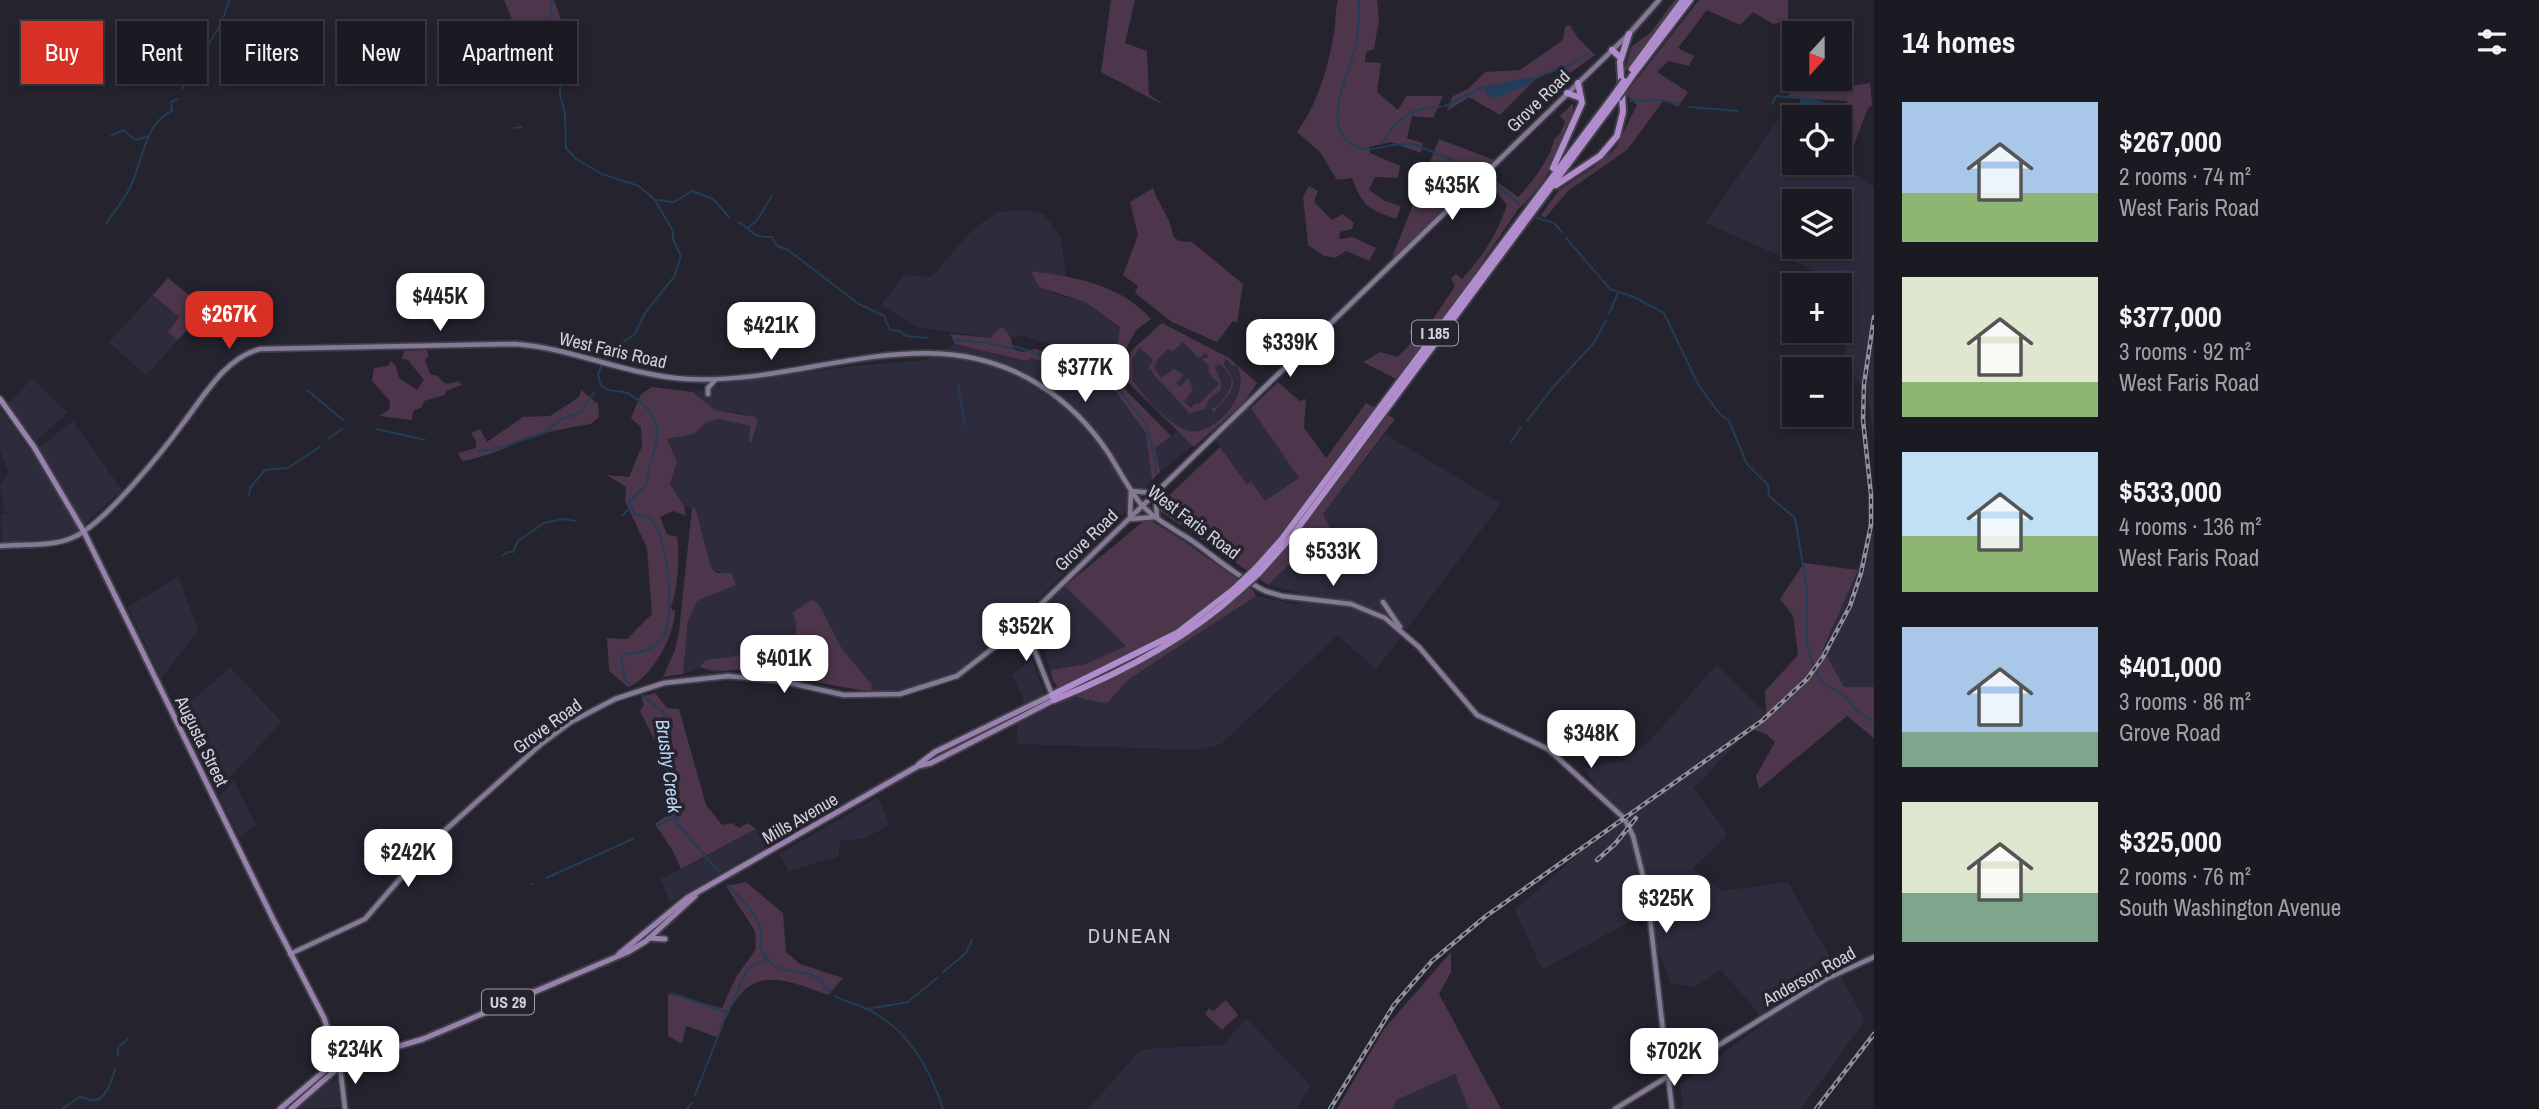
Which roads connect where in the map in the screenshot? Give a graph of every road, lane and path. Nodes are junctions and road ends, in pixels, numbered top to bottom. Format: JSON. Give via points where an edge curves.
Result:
{"nodes":[{"id":1,"x":1659,"y":0,"type":"edge"},
{"id":2,"x":1683,"y":0,"type":"edge"},
{"id":3,"x":1690,"y":0,"type":"edge"},
{"id":4,"x":1629,"y":34,"type":"junction"},
{"id":5,"x":1612,"y":50,"type":"junction"},
{"id":6,"x":1620,"y":58,"type":"junction"},
{"id":7,"x":1630,"y":75,"type":"junction"},
{"id":8,"x":1578,"y":83,"type":"junction"},
{"id":9,"x":1567,"y":93,"type":"junction"},
{"id":10,"x":1581,"y":98,"type":"junction"},
{"id":11,"x":1546,"y":189,"type":"junction"},
{"id":12,"x":715,"y":380,"type":"junction"},
{"id":13,"x":708,"y":394,"type":"dead end"},
{"id":14,"x":0,"y":399,"type":"edge"},
{"id":15,"x":1131,"y":491,"type":"junction"},
{"id":16,"x":1155,"y":493,"type":"junction"},
{"id":17,"x":1142,"y":505,"type":"junction"},
{"id":18,"x":1157,"y":517,"type":"junction"},
{"id":19,"x":1129,"y":519,"type":"junction"},
{"id":20,"x":84,"y":532,"type":"junction"},
{"id":21,"x":0,"y":546,"type":"edge"},
{"id":22,"x":1383,"y":602,"type":"dead end"},
{"id":23,"x":1023,"y":621,"type":"junction"},
{"id":24,"x":1403,"y":631,"type":"junction"},
{"id":25,"x":1053,"y":697,"type":"junction"},
{"id":26,"x":696,"y":895,"type":"junction"},
{"id":27,"x":649,"y":938,"type":"junction"},
{"id":28,"x":665,"y":939,"type":"dead end"},
{"id":29,"x":290,"y":954,"type":"junction"},
{"id":30,"x":619,"y":954,"type":"junction"},
{"id":31,"x":1874,"y":957,"type":"edge"},
{"id":32,"x":340,"y":1066,"type":"junction"},
{"id":33,"x":1668,"y":1077,"type":"junction"},
{"id":34,"x":280,"y":1109,"type":"edge"},
{"id":35,"x":291,"y":1109,"type":"edge"},
{"id":36,"x":345,"y":1109,"type":"edge"},
{"id":37,"x":1615,"y":1109,"type":"edge"},
{"id":38,"x":1672,"y":1109,"type":"edge"}],
"edges":[{"from":1,"to":4,"type":"main road","name":"Grove Road"},
{"from":2,"to":7,"type":"highway","number":"I 185"},
{"from":3,"to":7,"type":"highway","number":"I 185"},
{"from":4,"to":5,"type":"main road","name":"Grove Road"},
{"from":4,"to":6,"type":"highway"},
{"from":5,"to":6,"type":"highway"},
{"from":5,"to":8,"type":"main road","name":"Grove Road"},
{"from":6,"to":11,"type":"highway","via":[[1623,111],[1617,136],[1600,156]]},
{"from":7,"to":11,"type":"highway","number":"I 185","bridge":true},
{"from":8,"to":9,"type":"main road","name":"Grove Road"},
{"from":8,"to":10,"type":"highway"},
{"from":9,"to":10,"type":"highway"},
{"from":9,"to":16,"type":"main road","name":"Grove Road"},
{"from":10,"to":11,"type":"highway","via":[[1583,103]]},
{"from":11,"to":25,"type":"highway","number":"I 185","bridge":true,"via":[[1257,571],[1166,639]]},
{"from":12,"to":13,"type":"main road"},
{"from":12,"to":15,"type":"main road","name":"West Faris Road","via":[[912,353],[939,351],[974,357],[1024,376],[1068,405],[1091,430]]},
{"from":12,"to":20,"type":"main road","name":"West Faris Road","via":[[646,374],[515,344],[256,350],[225,371],[164,448]]},
{"from":14,"to":20,"type":"main road","name":"Augusta Street"},
{"from":15,"to":16,"type":"main road"},
{"from":15,"to":17,"type":"main road","name":"West Faris Road"},
{"from":15,"to":19,"type":"main road"},
{"from":16,"to":17,"type":"main road","name":"Grove Road"},
{"from":16,"to":18,"type":"main road"},
{"from":17,"to":18,"type":"main road","name":"West Faris Road"},
{"from":17,"to":19,"type":"main road","name":"Grove Road"},
{"from":18,"to":19,"type":"main road"},
{"from":18,"to":24,"type":"main road","name":"West Faris Road","via":[[1265,591],[1351,604]]},
{"from":19,"to":23,"type":"main road","name":"Grove Road"},
{"from":20,"to":21,"type":"main road","via":[[64,541]]},
{"from":20,"to":29,"type":"main road","name":"Augusta Street"},
{"from":22,"to":24,"type":"main road"},
{"from":23,"to":25,"type":"main road"},
{"from":23,"to":29,"type":"main road","name":"Grove Road","via":[[957,676],[908,692],[844,695],[763,678],[713,676],[664,683],[615,699],[540,745],[432,842],[365,919]]},
{"from":24,"to":33,"type":"main road","name":"West Faris Road","via":[[1477,715],[1544,746],[1618,810],[1633,836],[1651,918]]},
{"from":25,"to":26,"type":"main road","name":"Mills Avenue","number":"US 29","via":[[918,766]]},
{"from":26,"to":27,"type":"main road","name":"Mills Avenue","number":"US 29"},
{"from":26,"to":30,"type":"main road","name":"Mills Avenue","number":"US 29"},
{"from":27,"to":28,"type":"main road"},
{"from":27,"to":30,"type":"main road","name":"Mills Avenue","number":"US 29"},
{"from":29,"to":32,"type":"main road","name":"Augusta Street","via":[[328,1027]]},
{"from":30,"to":32,"type":"main road","name":"Mills Avenue","number":"US 29","via":[[434,1034]]},
{"from":31,"to":33,"type":"main road","name":"Anderson Road","via":[[1826,979]]},
{"from":32,"to":34,"type":"main road","number":"US 29","via":[[329,1068]]},
{"from":32,"to":35,"type":"main road","number":"US 29"},
{"from":32,"to":36,"type":"main road","name":"Augusta Street"},
{"from":33,"to":37,"type":"main road","name":"Anderson Road"},
{"from":33,"to":38,"type":"main road","name":"West Faris Road"}]}
